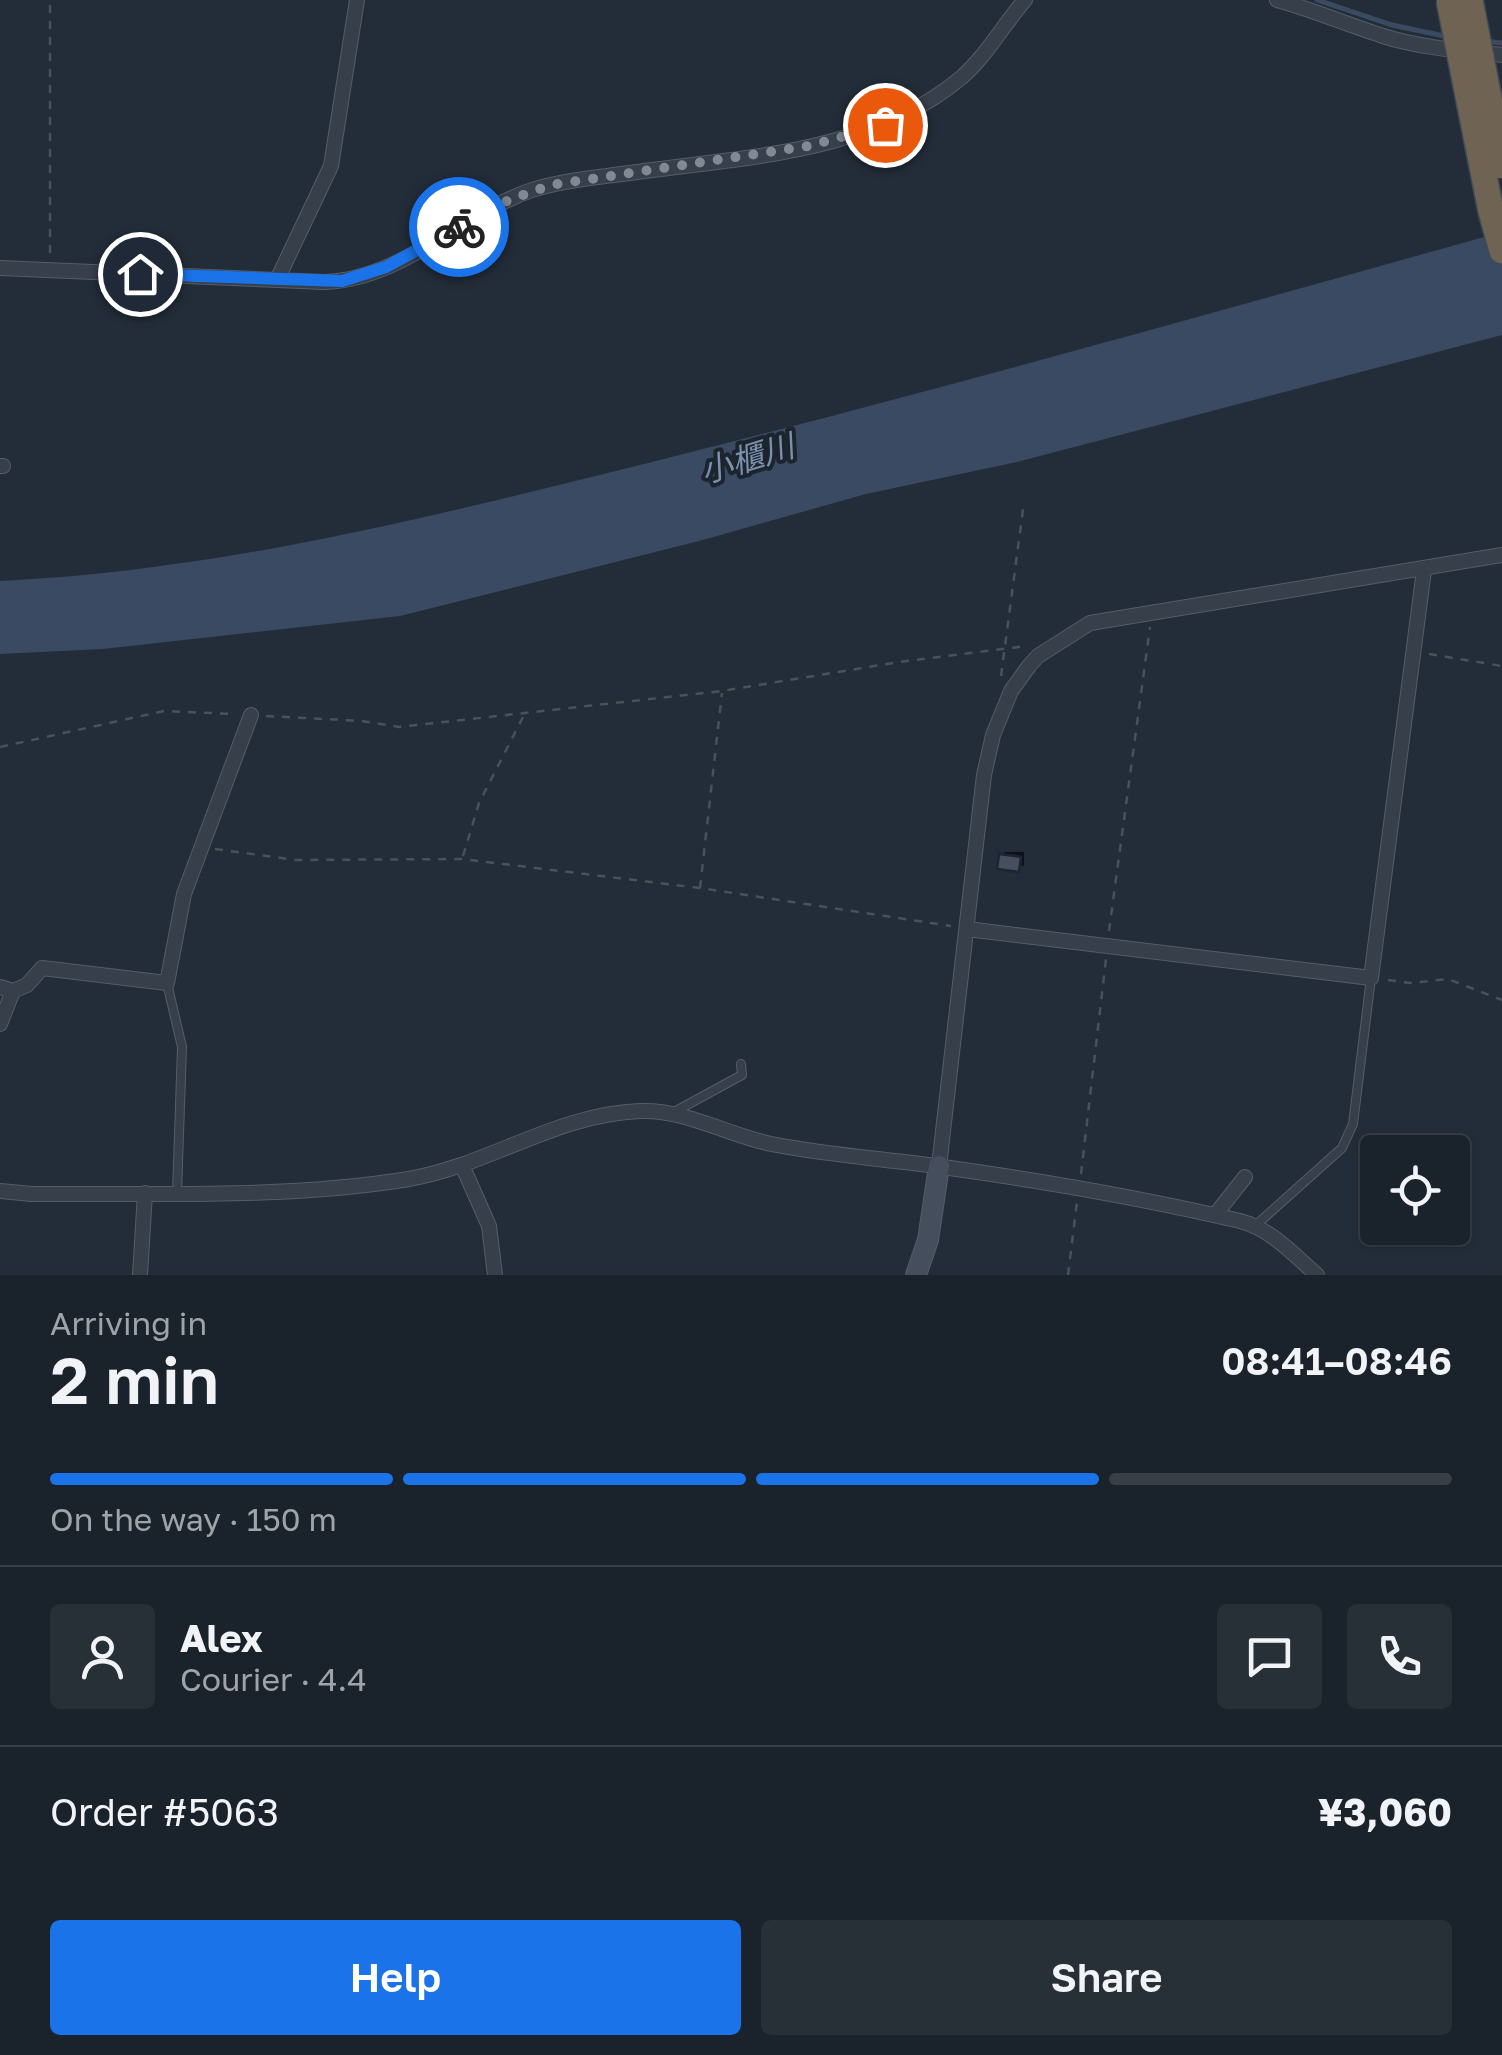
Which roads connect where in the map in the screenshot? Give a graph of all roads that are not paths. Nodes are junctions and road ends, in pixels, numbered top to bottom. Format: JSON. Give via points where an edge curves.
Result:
{"nodes":[{"id":1,"x":357,"y":0,"type":"edge"},
{"id":2,"x":1024,"y":0,"type":"edge"},
{"id":3,"x":1277,"y":0,"type":"edge"},
{"id":4,"x":1448,"y":0,"type":"edge"},
{"id":5,"x":1470,"y":0,"type":"edge"},
{"id":6,"x":1502,"y":55,"type":"edge"},
{"id":7,"x":1502,"y":166,"type":"edge"},
{"id":8,"x":1502,"y":251,"type":"edge"},
{"id":9,"x":0,"y":268,"type":"edge"},
{"id":10,"x":277,"y":280,"type":"junction"},
{"id":11,"x":1502,"y":555,"type":"edge"},
{"id":12,"x":1424,"y":570,"type":"junction"},
{"id":13,"x":251,"y":715,"type":"road end"},
{"id":14,"x":967,"y":928,"type":"junction"},
{"id":15,"x":1371,"y":978,"type":"junction"},
{"id":16,"x":166,"y":982,"type":"junction"},
{"id":17,"x":7,"y":989,"type":"edge"},
{"id":18,"x":0,"y":1024,"type":"edge"},
{"id":19,"x":741,"y":1064,"type":"dead end"},
{"id":20,"x":670,"y":1114,"type":"junction"},
{"id":21,"x":462,"y":1166,"type":"junction"},
{"id":22,"x":939,"y":1166,"type":"junction"},
{"id":23,"x":1244,"y":1176,"type":"dead end"},
{"id":24,"x":0,"y":1191,"type":"edge"},
{"id":25,"x":178,"y":1193,"type":"junction"},
{"id":26,"x":145,"y":1194,"type":"junction"},
{"id":27,"x":1214,"y":1215,"type":"junction"},
{"id":28,"x":1256,"y":1225,"type":"junction"},
{"id":29,"x":140,"y":1275,"type":"edge"},
{"id":30,"x":495,"y":1275,"type":"edge"},
{"id":31,"x":916,"y":1275,"type":"edge"},
{"id":32,"x":1317,"y":1275,"type":"edge"}],
"edges":[{"from":1,"to":10,"type":"street","via":[[331,166]]},
{"from":2,"to":10,"type":"street","via":[[963,76],[914,111],[870,131],[539,188],[362,276]]},
{"from":3,"to":6,"type":"street","via":[[1385,37]]},
{"from":4,"to":8,"type":"highway","bridge":true},
{"from":5,"to":7,"type":"highway","bridge":true},
{"from":9,"to":10,"type":"street"},
{"from":11,"to":12,"type":"street"},
{"from":12,"to":14,"type":"street","via":[[1090,623],[1038,656],[993,735]]},
{"from":12,"to":15,"type":"street"},
{"from":13,"to":16,"type":"street","via":[[184,894]]},
{"from":14,"to":15,"type":"street"},
{"from":14,"to":22,"type":"street"},
{"from":15,"to":28,"type":"lane","via":[[1348,1137]]},
{"from":16,"to":17,"type":"street","via":[[42,968],[27,985]]},
{"from":16,"to":25,"type":"lane","via":[[182,1047]]},
{"from":17,"to":18,"type":"street"},
{"from":19,"to":20,"type":"lane","via":[[742,1076]]},
{"from":20,"to":21,"type":"street","via":[[620,1112],[566,1124]]},
{"from":20,"to":22,"type":"street","via":[[770,1144]]},
{"from":21,"to":25,"type":"street","via":[[348,1186]]},
{"from":21,"to":30,"type":"street","via":[[488,1226]]},
{"from":22,"to":27,"type":"street"},
{"from":22,"to":31,"type":"street"},
{"from":23,"to":27,"type":"street"},
{"from":24,"to":26,"type":"street"},
{"from":25,"to":26,"type":"street"},
{"from":26,"to":29,"type":"street"},
{"from":27,"to":28,"type":"street"},
{"from":28,"to":32,"type":"street"}]}
